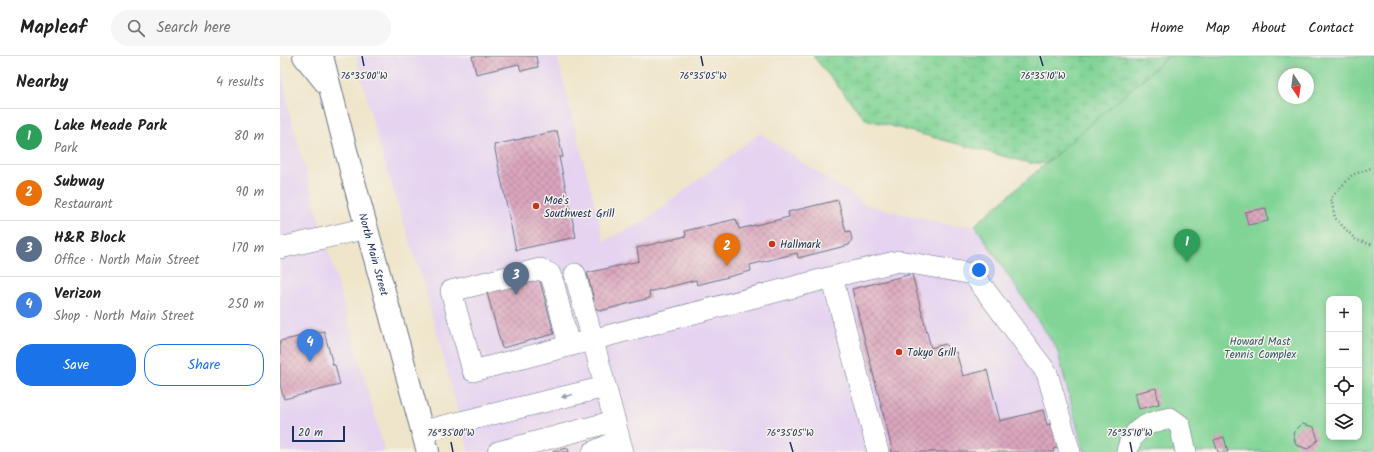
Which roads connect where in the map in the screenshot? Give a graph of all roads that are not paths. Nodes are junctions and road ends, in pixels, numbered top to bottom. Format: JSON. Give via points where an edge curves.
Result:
{"nodes":[{"id":1,"x":304,"y":56,"type":"edge"},
{"id":2,"x":322,"y":56,"type":"edge"},
{"id":3,"x":329,"y":86,"type":"junction"},
{"id":4,"x":367,"y":228,"type":"junction"},
{"id":5,"x":283,"y":245,"type":"edge"},
{"id":6,"x":574,"y":274,"type":"dead end"},
{"id":7,"x":832,"y":277,"type":"junction"},
{"id":8,"x":593,"y":340,"type":"junction"},
{"id":9,"x":569,"y":346,"type":"junction"},
{"id":10,"x":605,"y":387,"type":"junction"},
{"id":11,"x":422,"y":431,"type":"junction"},
{"id":12,"x":619,"y":438,"type":"edge"},
{"id":13,"x":428,"y":452,"type":"edge"},
{"id":14,"x":498,"y":452,"type":"edge"},
{"id":15,"x":593,"y":452,"type":"edge"},
{"id":16,"x":878,"y":452,"type":"edge"},
{"id":17,"x":1070,"y":452,"type":"edge"},
{"id":18,"x":1127,"y":452,"type":"edge"},
{"id":19,"x":1186,"y":452,"type":"edge"}],
"edges":[{"from":1,"to":3,"type":"main road"},
{"from":2,"to":3,"type":"main road","name":"North Main Street"},
{"from":3,"to":4,"type":"main road","name":"North Main Street"},
{"from":4,"to":5,"type":"lane"},
{"from":4,"to":11,"type":"main road","name":"North Main Street"},
{"from":6,"to":8,"type":"lane"},
{"from":7,"to":8,"type":"lane"},
{"from":7,"to":16,"type":"lane"},
{"from":7,"to":17,"type":"lane","via":[[900,261],[973,274],[1047,373]]},
{"from":8,"to":9,"type":"lane"},
{"from":8,"to":10,"type":"lane"},
{"from":9,"to":9,"type":"lane","via":[[474,371],[451,291],[540,269],[550,274]]},
{"from":10,"to":11,"type":"lane","one_way":true},
{"from":10,"to":12,"type":"lane"},
{"from":11,"to":13,"type":"main road","name":"North Main Street"},
{"from":12,"to":14,"type":"lane"},
{"from":12,"to":15,"type":"lane"},
{"from":18,"to":19,"type":"lane","via":[[1136,432],[1154,421],[1170,418],[1180,425]]}]}
